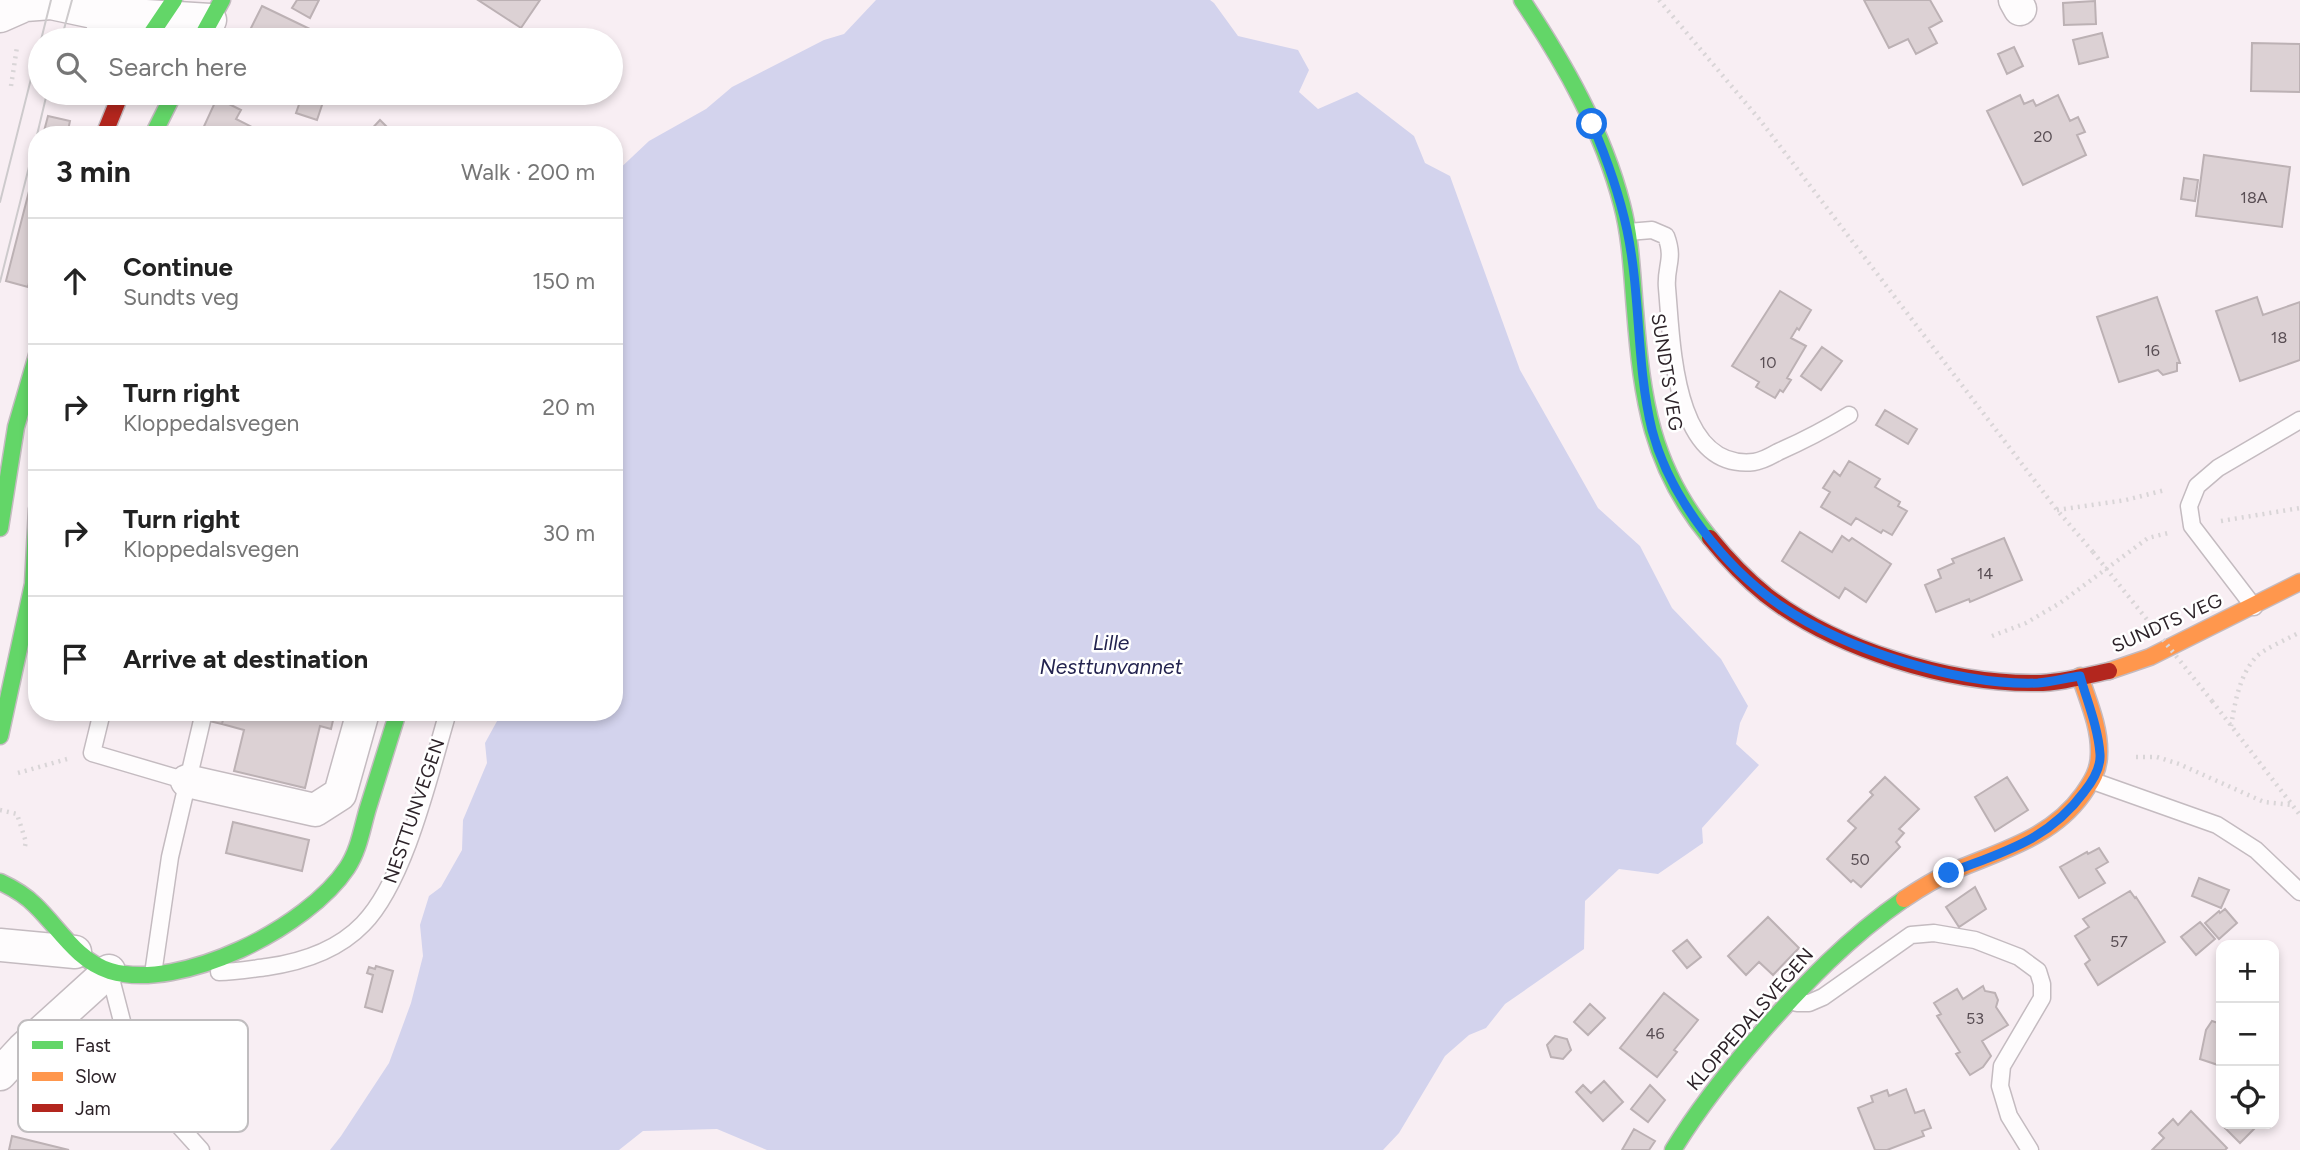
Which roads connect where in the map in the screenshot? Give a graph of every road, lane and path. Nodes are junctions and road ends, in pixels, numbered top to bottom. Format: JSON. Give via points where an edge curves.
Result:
{"nodes":[{"id":1,"x":1522,"y":0,"type":"edge"},
{"id":2,"x":1659,"y":0,"type":"edge"},
{"id":3,"x":4,"y":10,"type":"edge"},
{"id":4,"x":161,"y":19,"type":"edge"},
{"id":5,"x":211,"y":20,"type":"edge"},
{"id":6,"x":104,"y":27,"type":"edge"},
{"id":7,"x":24,"y":37,"type":"dead end"},
{"id":8,"x":11,"y":86,"type":"dead end"},
{"id":9,"x":168,"y":105,"type":"edge"},
{"id":10,"x":158,"y":126,"type":"edge"},
{"id":11,"x":1628,"y":232,"type":"junction"},
{"id":12,"x":28,"y":386,"type":"edge"},
{"id":13,"x":1849,"y":415,"type":"dead end"},
{"id":14,"x":2300,"y":420,"type":"edge"},
{"id":15,"x":2197,"y":486,"type":"junction"},
{"id":16,"x":2300,"y":508,"type":"edge"},
{"id":17,"x":2057,"y":510,"type":"junction"},
{"id":18,"x":2192,"y":526,"type":"junction"},
{"id":19,"x":0,"y":528,"type":"edge"},
{"id":20,"x":2300,"y":582,"type":"edge"},
{"id":21,"x":28,"y":607,"type":"edge"},
{"id":22,"x":2254,"y":607,"type":"junction"},
{"id":23,"x":2300,"y":632,"type":"edge"},
{"id":24,"x":1992,"y":636,"type":"dead end"},
{"id":25,"x":2080,"y":676,"type":"junction"},
{"id":26,"x":100,"y":721,"type":"edge"},
{"id":27,"x":202,"y":721,"type":"edge"},
{"id":28,"x":360,"y":721,"type":"edge"},
{"id":29,"x":395,"y":721,"type":"edge"},
{"id":30,"x":445,"y":721,"type":"edge"},
{"id":31,"x":2231,"y":727,"type":"junction"},
{"id":32,"x":0,"y":736,"type":"edge"},
{"id":33,"x":92,"y":753,"type":"junction"},
{"id":34,"x":2100,"y":757,"type":"junction"},
{"id":35,"x":18,"y":773,"type":"dead end"},
{"id":36,"x":187,"y":781,"type":"junction"},
{"id":37,"x":2093,"y":781,"type":"junction"},
{"id":38,"x":2292,"y":805,"type":"junction"},
{"id":39,"x":2300,"y":815,"type":"edge"},
{"id":40,"x":0,"y":882,"type":"edge"},
{"id":41,"x":2300,"y":892,"type":"edge"},
{"id":42,"x":0,"y":945,"type":"edge"},
{"id":43,"x":75,"y":952,"type":"junction"},
{"id":44,"x":109,"y":971,"type":"junction"},
{"id":45,"x":185,"y":971,"type":"junction"},
{"id":46,"x":153,"y":974,"type":"junction"},
{"id":47,"x":1787,"y":1003,"type":"junction"},
{"id":48,"x":55,"y":1020,"type":"edge"},
{"id":49,"x":122,"y":1020,"type":"edge"},
{"id":50,"x":18,"y":1054,"type":"edge"},
{"id":51,"x":0,"y":1073,"type":"edge"},
{"id":52,"x":185,"y":1132,"type":"edge"},
{"id":53,"x":201,"y":1150,"type":"edge"},
{"id":54,"x":1673,"y":1150,"type":"edge"},
{"id":55,"x":2030,"y":1150,"type":"edge"}],
"edges":[{"from":1,"to":11,"type":"street","name":"SUNDTS VEG","via":[[1545,33],[1592,124],[1615,179]]},
{"from":2,"to":17,"type":"path","via":[[1760,120]]},
{"from":3,"to":6,"type":"street","via":[[51,3]]},
{"from":4,"to":5,"type":"street"},
{"from":4,"to":6,"type":"street"},
{"from":7,"to":8,"type":"path","via":[[16,48]]},
{"from":9,"to":10,"type":"street"},
{"from":11,"to":13,"type":"lane","via":[[1651,230],[1666,236],[1671,250],[1666,283],[1673,355],[1686,416],[1706,448],[1728,462],[1756,462]]},
{"from":11,"to":25,"type":"street","name":"SUNDTS VEG","via":[[1653,431],[1671,482],[1736,568],[1782,606],[1877,653],[1987,680],[2038,683]]},
{"from":12,"to":19,"type":"street","via":[[16,427]]},
{"from":14,"to":15,"type":"lane","via":[[2218,467]]},
{"from":15,"to":17,"type":"path"},
{"from":15,"to":18,"type":"lane","via":[[2189,506]]},
{"from":16,"to":18,"type":"path"},
{"from":17,"to":31,"type":"path","bridge":true},
{"from":18,"to":22,"type":"lane","name":"SUNDTS VEG"},
{"from":18,"to":24,"type":"path","via":[[2148,538],[2060,603]]},
{"from":20,"to":22,"type":"street","name":"SUNDTS VEG"},
{"from":21,"to":32,"type":"street"},
{"from":22,"to":25,"type":"street","name":"SUNDTS VEG","via":[[2119,669]]},
{"from":23,"to":31,"type":"path","via":[[2256,656],[2236,696]]},
{"from":25,"to":34,"type":"street","name":"KLOPPEDALSVEGEN"},
{"from":26,"to":33,"type":"lane"},
{"from":27,"to":36,"type":"lane"},
{"from":28,"to":36,"type":"street","via":[[340,794],[315,810]]},
{"from":29,"to":45,"type":"street","via":[[361,832],[347,867],[326,896],[299,917],[236,952]]},
{"from":30,"to":45,"type":"lane","name":"NESTTUNVEGEN","via":[[397,872],[364,923],[323,952],[288,964],[229,972]]},
{"from":31,"to":38,"type":"path"},
{"from":33,"to":35,"type":"path"},
{"from":33,"to":36,"type":"lane"},
{"from":34,"to":37,"type":"street","name":"KLOPPEDALSVEGEN"},
{"from":34,"to":38,"type":"path","via":[[2157,757],[2264,802]]},
{"from":36,"to":46,"type":"lane","via":[[170,857]]},
{"from":37,"to":41,"type":"lane","via":[[2217,825],[2256,850]]},
{"from":37,"to":47,"type":"street","name":"KLOPPEDALSVEGEN","via":[[2073,808],[2048,830],[1949,873],[1905,898],[1859,932]]},
{"from":38,"to":39,"type":"path"},
{"from":40,"to":43,"type":"street","via":[[25,896]]},
{"from":42,"to":43,"type":"street"},
{"from":43,"to":44,"type":"street"},
{"from":44,"to":46,"type":"street"},
{"from":44,"to":48,"type":"street"},
{"from":44,"to":49,"type":"lane"},
{"from":45,"to":46,"type":"street"},
{"from":47,"to":54,"type":"street","name":"KLOPPEDALSVEGEN","via":[[1719,1082]]},
{"from":47,"to":55,"type":"lane","via":[[1809,1003],[1823,997],[1911,935],[1934,933],[1975,940],[2019,957],[2038,971],[2042,998],[2002,1066],[2000,1086],[2008,1116]]},
{"from":50,"to":51,"type":"street"},
{"from":52,"to":53,"type":"lane"}]}
